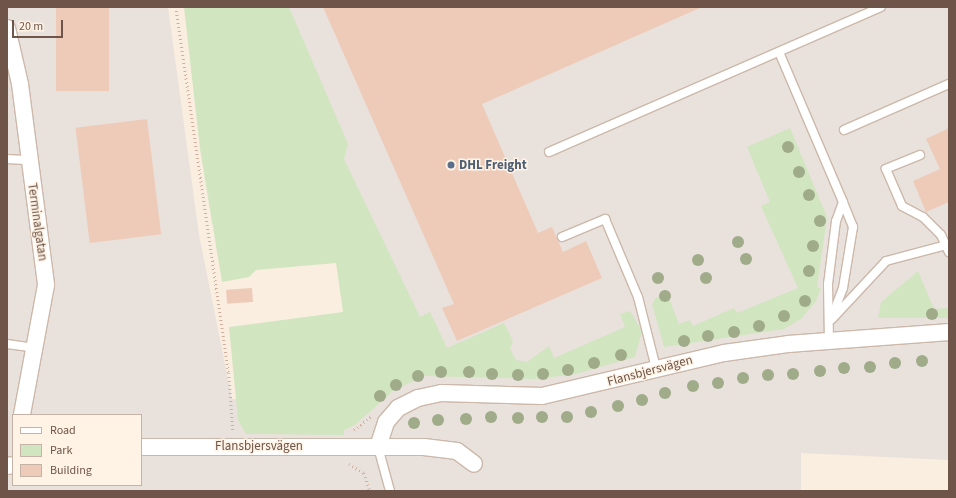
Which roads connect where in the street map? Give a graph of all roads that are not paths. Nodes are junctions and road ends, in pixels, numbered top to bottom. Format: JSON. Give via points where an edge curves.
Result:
{"nodes":[{"id":1,"x":882,"y":7,"type":"edge"},
{"id":2,"x":7,"y":28,"type":"edge"},
{"id":3,"x":780,"y":52,"type":"junction"},
{"id":4,"x":949,"y":84,"type":"edge"},
{"id":5,"x":844,"y":130,"type":"dead end"},
{"id":6,"x":549,"y":152,"type":"dead end"},
{"id":7,"x":920,"y":155,"type":"dead end"},
{"id":8,"x":7,"y":159,"type":"edge"},
{"id":9,"x":29,"y":160,"type":"junction"},
{"id":10,"x":843,"y":202,"type":"junction"},
{"id":11,"x":562,"y":237,"type":"dead end"},
{"id":12,"x":947,"y":248,"type":"edge"},
{"id":13,"x":832,"y":319,"type":"junction"},
{"id":14,"x":949,"y":332,"type":"edge"},
{"id":15,"x":829,"y":341,"type":"junction"},
{"id":16,"x":7,"y":344,"type":"edge"},
{"id":17,"x":35,"y":348,"type":"junction"},
{"id":18,"x":656,"y":368,"type":"junction"},
{"id":19,"x":22,"y":414,"type":"edge"},
{"id":20,"x":142,"y":447,"type":"edge"},
{"id":21,"x":378,"y":447,"type":"junction"},
{"id":22,"x":474,"y":464,"type":"dead end"},
{"id":23,"x":390,"y":491,"type":"edge"}],
"edges":[{"from":1,"to":3,"type":"lane"},
{"from":2,"to":9,"type":"street","name":"Terminalgatan","via":[[20,84]]},
{"from":3,"to":6,"type":"lane"},
{"from":3,"to":10,"type":"lane"},
{"from":4,"to":5,"type":"lane"},
{"from":7,"to":12,"type":"lane","via":[[886,169],[902,206],[923,217],[941,234]]},
{"from":8,"to":9,"type":"lane"},
{"from":9,"to":17,"type":"street","name":"Terminalgatan","via":[[46,285]]},
{"from":10,"to":13,"type":"lane","via":[[836,221],[828,284]]},
{"from":10,"to":13,"type":"lane","via":[[853,227],[843,288]]},
{"from":11,"to":18,"type":"lane","via":[[605,218],[638,297]]},
{"from":12,"to":13,"type":"lane","via":[[886,261]]},
{"from":13,"to":15,"type":"lane"},
{"from":14,"to":15,"type":"street","name":"Flansbjersvägen"},
{"from":15,"to":18,"type":"street","name":"Flansbjersvägen","via":[[724,353]]},
{"from":16,"to":17,"type":"lane"},
{"from":17,"to":19,"type":"street","name":"Terminalgatan"},
{"from":18,"to":21,"type":"street","name":"Flansbjersvägen","via":[[571,392],[542,396],[441,393],[418,398],[398,408],[386,422]]},
{"from":20,"to":21,"type":"street","name":"Flansbjersvägen"},
{"from":21,"to":22,"type":"street","name":"Flansbjersvägen","via":[[451,450],[466,456]]},
{"from":21,"to":23,"type":"lane"}]}
